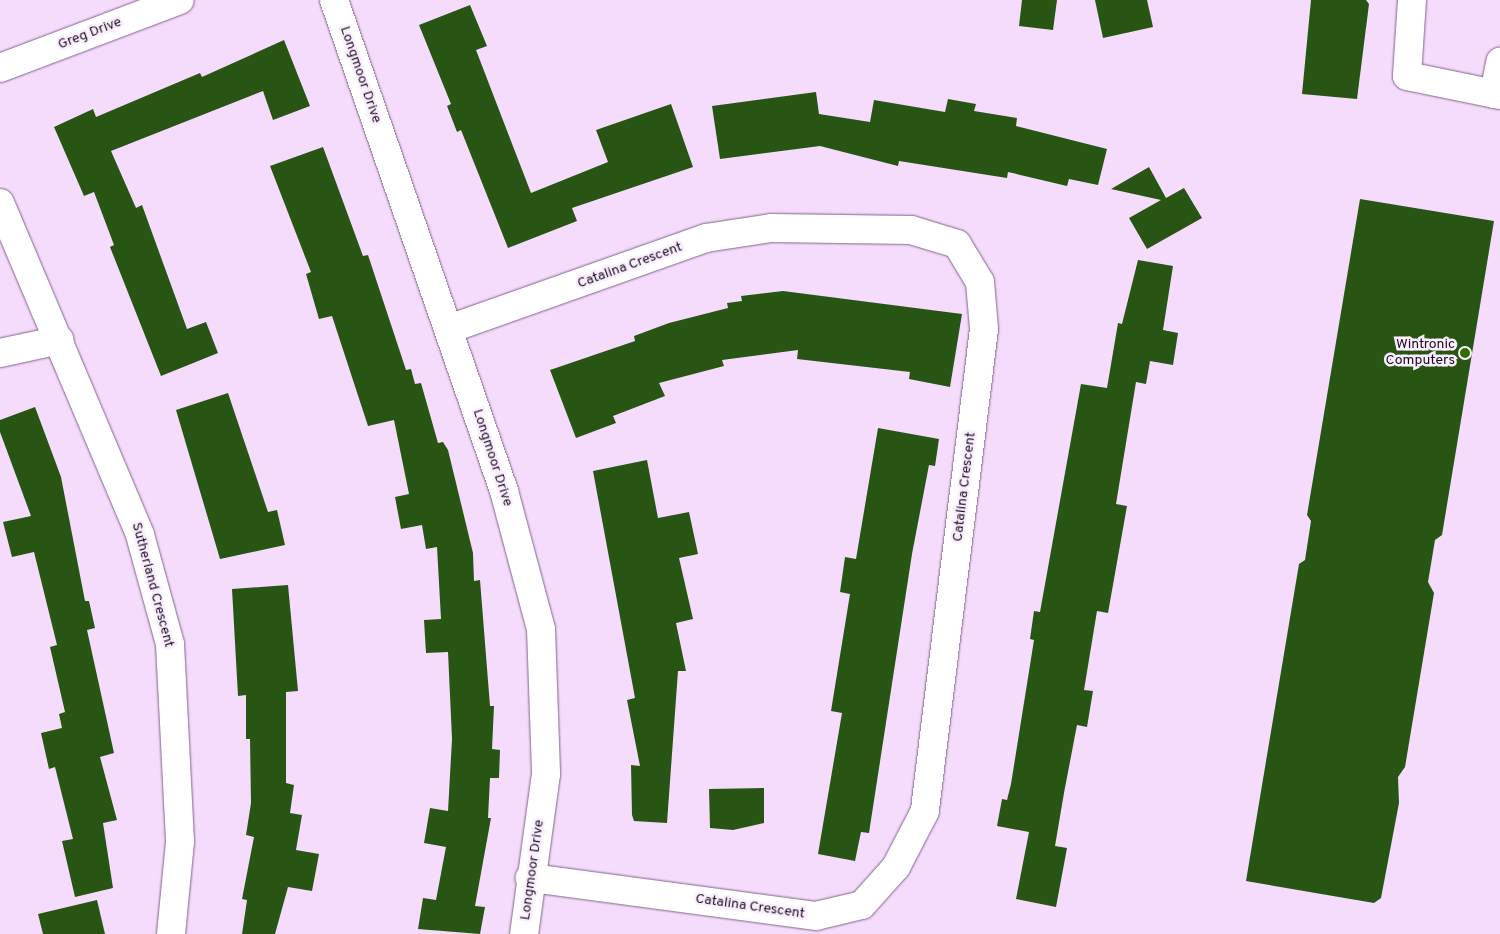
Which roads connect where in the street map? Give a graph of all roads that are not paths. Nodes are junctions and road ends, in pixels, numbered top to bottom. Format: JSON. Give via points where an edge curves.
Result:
{"nodes":[{"id":1,"x":180,"y":0,"type":"edge"},
{"id":2,"x":334,"y":0,"type":"edge"},
{"id":3,"x":1412,"y":0,"type":"edge"},
{"id":4,"x":1500,"y":62,"type":"edge"},
{"id":5,"x":0,"y":68,"type":"edge"},
{"id":6,"x":1497,"y":95,"type":"edge"},
{"id":7,"x":0,"y":203,"type":"edge"},
{"id":8,"x":449,"y":330,"type":"junction"},
{"id":9,"x":60,"y":340,"type":"junction"},
{"id":10,"x":0,"y":353,"type":"edge"},
{"id":11,"x":530,"y":878,"type":"junction"},
{"id":12,"x":171,"y":934,"type":"edge"},
{"id":13,"x":524,"y":934,"type":"edge"}],
"edges":[{"from":1,"to":5,"type":"street","name":"Greg Drive"},
{"from":2,"to":8,"type":"street","name":"Longmoor Drive"},
{"from":3,"to":6,"type":"street","via":[[1407,76]]},
{"from":4,"to":6,"type":"street"},
{"from":7,"to":9,"type":"street","name":"Sutherland Crescent"},
{"from":8,"to":11,"type":"street","name":"Longmoor Drive","via":[[504,491],[542,629],[546,774]]},
{"from":8,"to":11,"type":"street","name":"Catalina Crescent","via":[[706,238],[771,228],[911,230],[957,244],[980,282],[984,328],[925,811],[896,867],[862,905],[816,916]]},
{"from":9,"to":10,"type":"street"},
{"from":9,"to":12,"type":"street","name":"Sutherland Crescent","via":[[140,535],[170,644],[180,842]]},
{"from":11,"to":13,"type":"street","name":"Longmoor Drive"}]}
